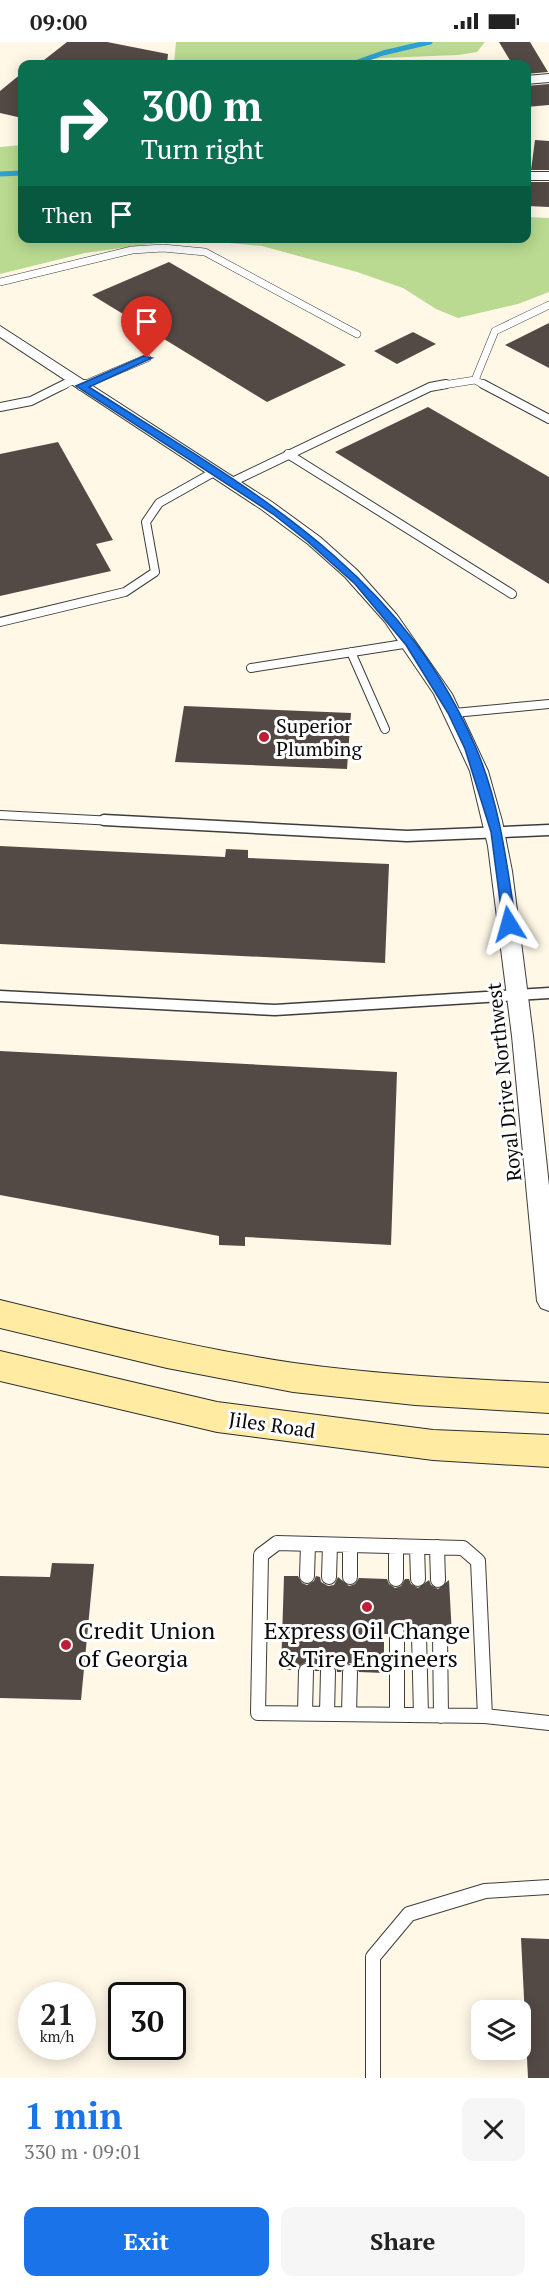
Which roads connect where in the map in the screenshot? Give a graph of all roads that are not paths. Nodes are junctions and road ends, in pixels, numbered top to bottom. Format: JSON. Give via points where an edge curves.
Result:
{"nodes":[{"id":1,"x":549,"y":78,"type":"edge"},
{"id":2,"x":531,"y":80,"type":"edge"},
{"id":3,"x":531,"y":176,"type":"edge"},
{"id":4,"x":549,"y":176,"type":"edge"},
{"id":5,"x":0,"y":282,"type":"edge"},
{"id":6,"x":549,"y":305,"type":"edge"},
{"id":7,"x":0,"y":330,"type":"edge"},
{"id":8,"x":357,"y":334,"type":"dead end"},
{"id":9,"x":147,"y":358,"type":"dead end"},
{"id":10,"x":475,"y":380,"type":"junction"},
{"id":11,"x":77,"y":384,"type":"junction"},
{"id":12,"x":0,"y":407,"type":"edge"},
{"id":13,"x":549,"y":419,"type":"edge"},
{"id":14,"x":288,"y":454,"type":"junction"},
{"id":15,"x":214,"y":472,"type":"junction"},
{"id":16,"x":230,"y":483,"type":"junction"},
{"id":17,"x":512,"y":594,"type":"dead end"},
{"id":18,"x":0,"y":622,"type":"edge"},
{"id":19,"x":410,"y":643,"type":"junction"},
{"id":20,"x":351,"y":652,"type":"junction"},
{"id":21,"x":251,"y":668,"type":"dead end"},
{"id":22,"x":549,"y":704,"type":"edge"},
{"id":23,"x":454,"y":713,"type":"junction"},
{"id":24,"x":385,"y":729,"type":"dead end"},
{"id":25,"x":0,"y":815,"type":"edge"},
{"id":26,"x":549,"y":830,"type":"edge"},
{"id":27,"x":497,"y":832,"type":"junction"},
{"id":28,"x":518,"y":993,"type":"junction"},
{"id":29,"x":549,"y":993,"type":"edge"},
{"id":30,"x":0,"y":996,"type":"edge"},
{"id":31,"x":549,"y":1301,"type":"edge"},
{"id":32,"x":0,"y":1314,"type":"edge"},
{"id":33,"x":0,"y":1366,"type":"edge"},
{"id":34,"x":549,"y":1398,"type":"edge"},
{"id":35,"x":549,"y":1450,"type":"edge"},
{"id":36,"x":308,"y":1544,"type":"junction"},
{"id":37,"x":330,"y":1545,"type":"junction"},
{"id":38,"x":351,"y":1545,"type":"junction"},
{"id":39,"x":396,"y":1546,"type":"junction"},
{"id":40,"x":417,"y":1547,"type":"junction"},
{"id":41,"x":437,"y":1547,"type":"junction"},
{"id":42,"x":308,"y":1576,"type":"dead end"},
{"id":43,"x":329,"y":1577,"type":"dead end"},
{"id":44,"x":350,"y":1577,"type":"dead end"},
{"id":45,"x":396,"y":1579,"type":"dead end"},
{"id":46,"x":418,"y":1579,"type":"dead end"},
{"id":47,"x":438,"y":1580,"type":"dead end"},
{"id":48,"x":397,"y":1634,"type":"dead end"},
{"id":49,"x":419,"y":1635,"type":"dead end"},
{"id":50,"x":440,"y":1635,"type":"dead end"},
{"id":51,"x":306,"y":1671,"type":"dead end"},
{"id":52,"x":328,"y":1671,"type":"dead end"},
{"id":53,"x":350,"y":1672,"type":"dead end"},
{"id":54,"x":305,"y":1713,"type":"junction"},
{"id":55,"x":327,"y":1714,"type":"junction"},
{"id":56,"x":349,"y":1714,"type":"junction"},
{"id":57,"x":397,"y":1715,"type":"junction"},
{"id":58,"x":421,"y":1715,"type":"junction"},
{"id":59,"x":441,"y":1716,"type":"junction"},
{"id":60,"x":485,"y":1716,"type":"junction"},
{"id":61,"x":549,"y":1723,"type":"edge"},
{"id":62,"x":549,"y":1887,"type":"edge"},
{"id":63,"x":373,"y":2078,"type":"edge"}],
"edges":[{"from":1,"to":2,"type":"street"},
{"from":3,"to":4,"type":"street"},
{"from":5,"to":8,"type":"lane","via":[[132,250],[205,252]]},
{"from":6,"to":10,"type":"lane","via":[[495,331]]},
{"from":7,"to":11,"type":"street","name":"Royal Drive Northwest"},
{"from":9,"to":11,"type":"lane"},
{"from":10,"to":13,"type":"lane"},
{"from":10,"to":14,"type":"lane","via":[[430,387]]},
{"from":11,"to":12,"type":"lane"},
{"from":11,"to":15,"type":"street","name":"Royal Drive Northwest"},
{"from":14,"to":16,"type":"lane"},
{"from":14,"to":17,"type":"lane"},
{"from":15,"to":16,"type":"street","name":"Royal Drive Northwest"},
{"from":15,"to":18,"type":"lane","via":[[159,503],[146,522],[156,572],[125,592]]},
{"from":16,"to":19,"type":"street","name":"Royal Drive Northwest","via":[[277,512],[328,552]]},
{"from":19,"to":20,"type":"lane"},
{"from":19,"to":23,"type":"street","name":"Royal Drive Northwest"},
{"from":20,"to":21,"type":"lane"},
{"from":20,"to":24,"type":"lane"},
{"from":22,"to":23,"type":"lane"},
{"from":23,"to":27,"type":"street","name":"Royal Drive Northwest","via":[[471,749]]},
{"from":25,"to":27,"type":"lane","via":[[408,836]]},
{"from":26,"to":27,"type":"lane"},
{"from":27,"to":28,"type":"street","name":"Royal Drive Northwest"},
{"from":28,"to":29,"type":"lane"},
{"from":28,"to":30,"type":"lane","via":[[275,1010]]},
{"from":28,"to":31,"type":"street","name":"Royal Drive Northwest"},
{"from":32,"to":34,"type":"street","via":[[221,1365],[434,1393]]},
{"from":33,"to":35,"type":"street","name":"Jiles Road","via":[[217,1417],[433,1445]]},
{"from":36,"to":37,"type":"lane"},
{"from":36,"to":42,"type":"lane"},
{"from":36,"to":54,"type":"lane","via":[[277,1543],[261,1555],[258,1713]]},
{"from":37,"to":38,"type":"lane"},
{"from":37,"to":43,"type":"lane"},
{"from":38,"to":39,"type":"lane"},
{"from":38,"to":44,"type":"lane"},
{"from":39,"to":40,"type":"lane"},
{"from":39,"to":45,"type":"lane"},
{"from":40,"to":41,"type":"lane"},
{"from":40,"to":46,"type":"lane"},
{"from":41,"to":47,"type":"lane"},
{"from":41,"to":60,"type":"lane","via":[[463,1548],[478,1561]]},
{"from":48,"to":57,"type":"lane"},
{"from":49,"to":58,"type":"lane"},
{"from":50,"to":59,"type":"lane"},
{"from":51,"to":54,"type":"lane"},
{"from":52,"to":55,"type":"lane"},
{"from":53,"to":56,"type":"lane"},
{"from":54,"to":55,"type":"lane"},
{"from":55,"to":56,"type":"lane"},
{"from":56,"to":57,"type":"lane"},
{"from":57,"to":58,"type":"lane"},
{"from":58,"to":59,"type":"lane"},
{"from":59,"to":60,"type":"lane"},
{"from":60,"to":61,"type":"lane"},
{"from":62,"to":63,"type":"lane","via":[[485,1891],[409,1914],[373,1957]]}]}
